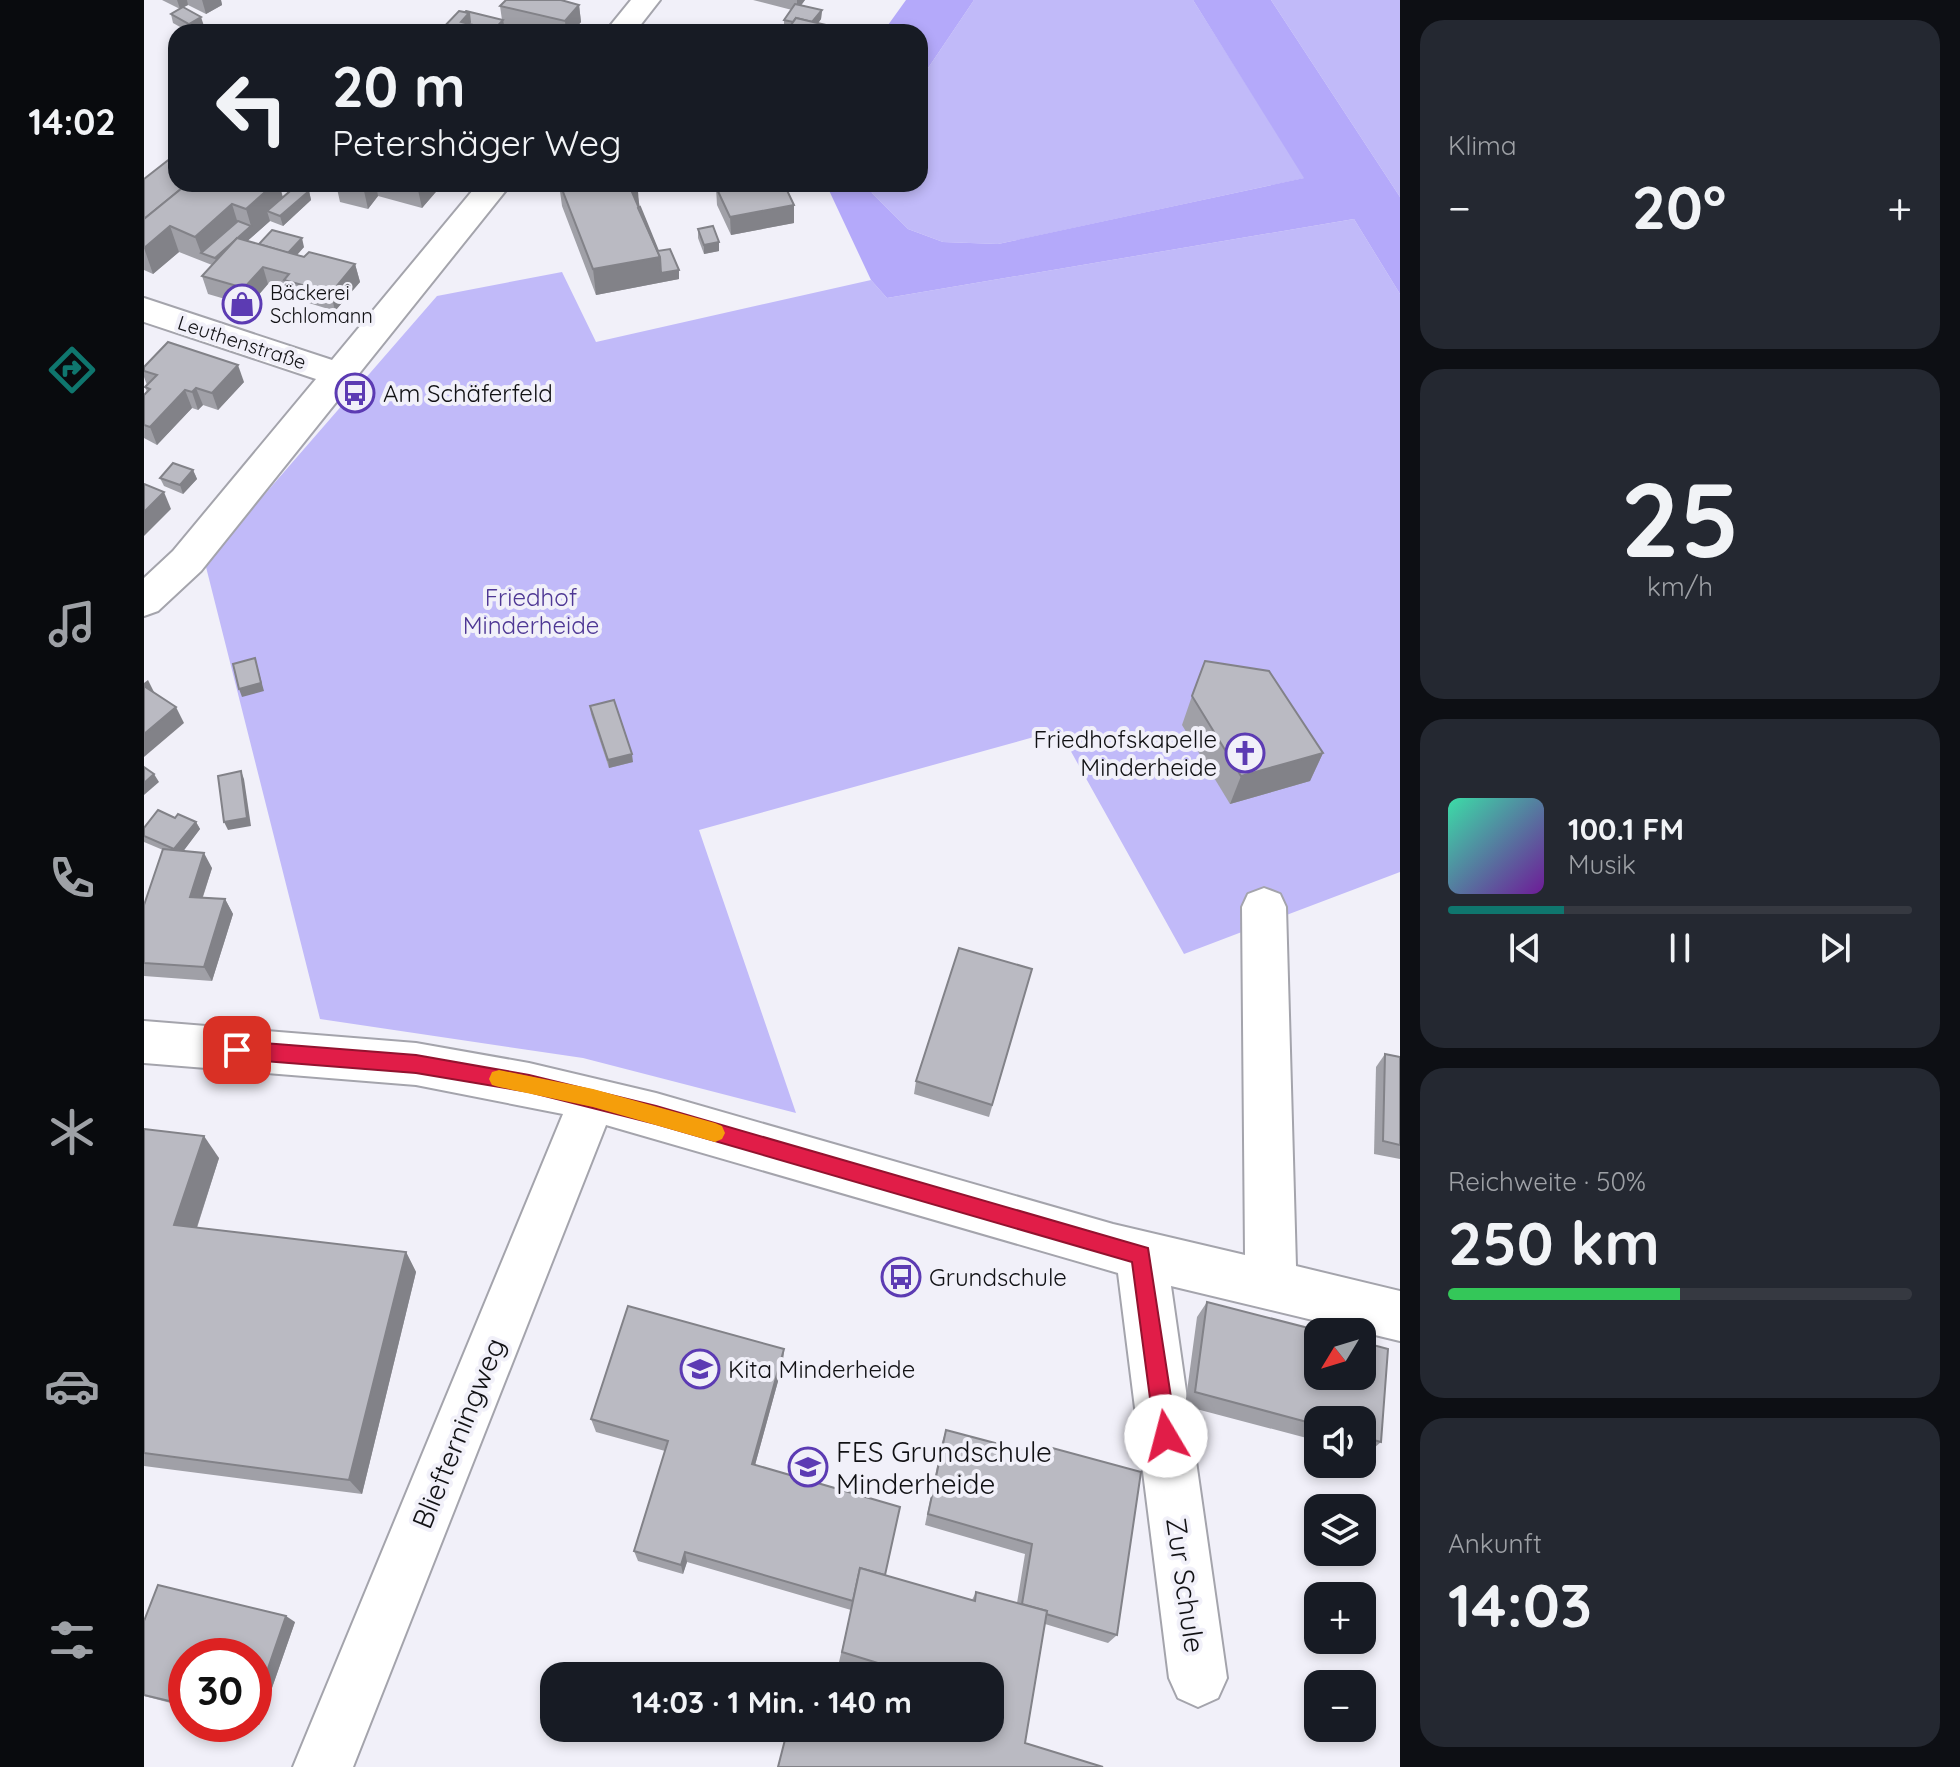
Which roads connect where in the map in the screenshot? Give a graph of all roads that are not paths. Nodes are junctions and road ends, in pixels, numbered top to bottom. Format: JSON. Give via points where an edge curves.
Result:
{"nodes":[{"id":1,"x":646,"y":0,"type":"edge"},
{"id":2,"x":626,"y":24,"type":"edge"},
{"id":3,"x":488,"y":192,"type":"edge"},
{"id":4,"x":144,"y":309,"type":"edge"},
{"id":5,"x":340,"y":374,"type":"junction"},
{"id":6,"x":144,"y":601,"type":"edge"},
{"id":7,"x":1264,"y":907,"type":"dead end"},
{"id":8,"x":144,"y":1042,"type":"edge"},
{"id":9,"x":593,"y":1098,"type":"junction"},
{"id":10,"x":1141,"y":1255,"type":"junction"},
{"id":11,"x":1271,"y":1285,"type":"junction"},
{"id":12,"x":1400,"y":1316,"type":"edge"},
{"id":13,"x":1198,"y":1678,"type":"dead end"},
{"id":14,"x":323,"y":1767,"type":"edge"}],
"edges":[{"from":1,"to":2,"type":"street"},
{"from":3,"to":5,"type":"street"},
{"from":4,"to":5,"type":"street","name":"Leuthenstraße"},
{"from":5,"to":6,"type":"street","via":[[187,561]]},
{"from":7,"to":11,"type":"street"},
{"from":8,"to":9,"type":"street","via":[[416,1064]]},
{"from":9,"to":10,"type":"street"},
{"from":9,"to":14,"type":"street","name":"Bliefterningweg"},
{"from":10,"to":11,"type":"street"},
{"from":10,"to":13,"type":"street","name":"Zur Schule"},
{"from":11,"to":12,"type":"street"}]}
